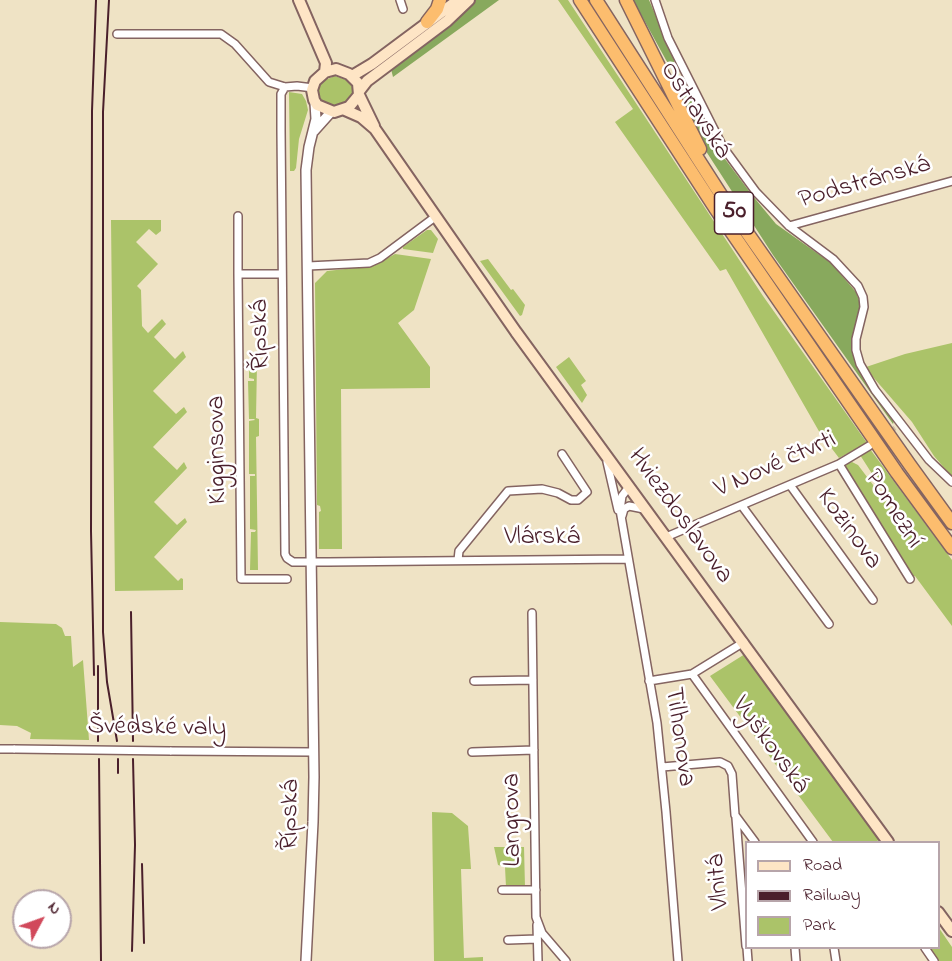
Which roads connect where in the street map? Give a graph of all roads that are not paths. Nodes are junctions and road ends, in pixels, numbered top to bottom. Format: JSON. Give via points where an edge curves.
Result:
{"nodes":[{"id":1,"x":299,"y":0,"type":"edge"},
{"id":2,"x":400,"y":0,"type":"edge"},
{"id":3,"x":440,"y":0,"type":"edge"},
{"id":4,"x":458,"y":0,"type":"edge"},
{"id":5,"x":469,"y":0,"type":"edge"},
{"id":6,"x":580,"y":0,"type":"edge"},
{"id":7,"x":596,"y":0,"type":"edge"},
{"id":8,"x":626,"y":0,"type":"edge"},
{"id":9,"x":655,"y":0,"type":"edge"},
{"id":10,"x":404,"y":9,"type":"dead end"},
{"id":11,"x":427,"y":29,"type":"junction"},
{"id":12,"x":117,"y":34,"type":"dead end"},
{"id":13,"x":317,"y":39,"type":"junction"},
{"id":14,"x":338,"y":70,"type":"junction"},
{"id":15,"x":325,"y":72,"type":"junction"},
{"id":16,"x":352,"y":76,"type":"junction"},
{"id":17,"x":285,"y":87,"type":"junction"},
{"id":18,"x":313,"y":88,"type":"junction"},
{"id":19,"x":360,"y":92,"type":"junction"},
{"id":20,"x":315,"y":103,"type":"junction"},
{"id":21,"x":345,"y":110,"type":"junction"},
{"id":22,"x":331,"y":112,"type":"junction"},
{"id":23,"x":375,"y":129,"type":"junction"},
{"id":24,"x":311,"y":135,"type":"junction"},
{"id":25,"x":952,"y":181,"type":"edge"},
{"id":26,"x":725,"y":201,"type":"junction"},
{"id":27,"x":238,"y":216,"type":"dead end"},
{"id":28,"x":435,"y":217,"type":"junction"},
{"id":29,"x":789,"y":226,"type":"junction"},
{"id":30,"x":308,"y":266,"type":"junction"},
{"id":31,"x":238,"y":274,"type":"junction"},
{"id":32,"x":282,"y":274,"type":"junction"},
{"id":33,"x":869,"y":446,"type":"tunnel mouth"},
{"id":34,"x":602,"y":450,"type":"junction"},
{"id":35,"x":562,"y":454,"type":"dead end"},
{"id":36,"x":839,"y":464,"type":"junction"},
{"id":37,"x":952,"y":482,"type":"edge"},
{"id":38,"x":790,"y":485,"type":"junction"},
{"id":39,"x":629,"y":487,"type":"junction"},
{"id":40,"x":742,"y":506,"type":"junction"},
{"id":41,"x":646,"y":509,"type":"junction"},
{"id":42,"x":621,"y":521,"type":"junction"},
{"id":43,"x":952,"y":523,"type":"edge"},
{"id":44,"x":666,"y":537,"type":"junction"},
{"id":45,"x":952,"y":548,"type":"edge"},
{"id":46,"x":627,"y":559,"type":"junction"},
{"id":47,"x":459,"y":560,"type":"junction"},
{"id":48,"x":312,"y":562,"type":"junction"},
{"id":49,"x":287,"y":579,"type":"dead end"},
{"id":50,"x":910,"y":579,"type":"dead end"},
{"id":51,"x":873,"y":600,"type":"dead end"},
{"id":52,"x":532,"y":613,"type":"dead end"},
{"id":53,"x":829,"y":624,"type":"dead end"},
{"id":54,"x":744,"y":642,"type":"junction"},
{"id":55,"x":692,"y":674,"type":"junction"},
{"id":56,"x":533,"y":680,"type":"junction"},
{"id":57,"x":474,"y":681,"type":"dead end"},
{"id":58,"x":649,"y":681,"type":"junction"},
{"id":59,"x":0,"y":749,"type":"edge"},
{"id":60,"x":534,"y":750,"type":"junction"},
{"id":61,"x":313,"y":752,"type":"junction"},
{"id":62,"x":472,"y":752,"type":"dead end"},
{"id":63,"x":662,"y":767,"type":"junction"},
{"id":64,"x":735,"y":815,"type":"junction"},
{"id":65,"x":754,"y":841,"type":"edge"},
{"id":66,"x":812,"y":841,"type":"edge"},
{"id":67,"x":887,"y":841,"type":"edge"},
{"id":68,"x":502,"y":890,"type":"dead end"},
{"id":69,"x":536,"y":890,"type":"junction"},
{"id":70,"x":940,"y":913,"type":"edge"},
{"id":71,"x":536,"y":917,"type":"junction"},
{"id":72,"x":745,"y":925,"type":"edge"},
{"id":73,"x":952,"y":931,"type":"edge"},
{"id":74,"x":537,"y":939,"type":"junction"},
{"id":75,"x":508,"y":940,"type":"dead end"},
{"id":76,"x":551,"y":945,"type":"junction"},
{"id":77,"x":538,"y":952,"type":"junction"},
{"id":78,"x":306,"y":961,"type":"edge"},
{"id":79,"x":538,"y":961,"type":"edge"},
{"id":80,"x":566,"y":961,"type":"edge"},
{"id":81,"x":678,"y":961,"type":"edge"}],
"edges":[{"from":1,"to":13,"type":"main road"},
{"from":2,"to":10,"type":"street"},
{"from":3,"to":11,"type":"highway"},
{"from":4,"to":11,"type":"main road"},
{"from":5,"to":11,"type":"main road","via":[[447,21]]},
{"from":6,"to":45,"type":"highway","name":"Ostravská","number":"50","via":[[715,208]]},
{"from":7,"to":26,"type":"highway","name":"Ostravská","number":"50"},
{"from":8,"to":26,"type":"highway","number":"50"},
{"from":9,"to":29,"type":"street","name":"Podstránská","via":[[668,38],[723,147],[756,192]]},
{"from":11,"to":16,"type":"main road"},
{"from":11,"to":19,"type":"main road","via":[[367,81]]},
{"from":12,"to":17,"type":"street","via":[[221,34],[269,82]]},
{"from":13,"to":14,"type":"main road"},
{"from":13,"to":15,"type":"main road","via":[[326,63]]},
{"from":14,"to":15,"type":"main road"},
{"from":14,"to":16,"type":"main road"},
{"from":15,"to":18,"type":"main road"},
{"from":16,"to":19,"type":"main road"},
{"from":17,"to":18,"type":"street"},
{"from":17,"to":32,"type":"street","name":"Řípská","via":[[281,94]]},
{"from":18,"to":20,"type":"main road"},
{"from":19,"to":21,"type":"main road"},
{"from":19,"to":23,"type":"main road"},
{"from":20,"to":22,"type":"main road"},
{"from":20,"to":24,"type":"street","name":"Řípská"},
{"from":21,"to":22,"type":"main road"},
{"from":21,"to":23,"type":"main road","name":"Hviezdoslavova","via":[[357,114]]},
{"from":22,"to":24,"type":"street"},
{"from":23,"to":28,"type":"main road","name":"Hviezdoslavova"},
{"from":24,"to":30,"type":"street","name":"Řípská","via":[[306,170]]},
{"from":25,"to":29,"type":"street","name":"Podstránská"},
{"from":26,"to":43,"type":"highway","name":"Ostravská","number":"50"},
{"from":27,"to":31,"type":"street","name":"Kigginsova"},
{"from":28,"to":30,"type":"street","via":[[380,258]]},
{"from":28,"to":34,"type":"main road","name":"Hviezdoslavova"},
{"from":29,"to":37,"type":"street","name":"Podstránská","via":[[833,259],[858,286],[864,307],[856,339],[860,364],[898,425]]},
{"from":30,"to":48,"type":"street","name":"Řípská"},
{"from":31,"to":32,"type":"street"},
{"from":31,"to":49,"type":"street","name":"Kigginsova","via":[[242,579]]},
{"from":32,"to":48,"type":"street","name":"Řípská","via":[[285,554],[293,562]]},
{"from":33,"to":36,"type":"street","name":"V Nové čtvrti"},
{"from":34,"to":39,"type":"main road","name":"Hviezdoslavova"},
{"from":34,"to":42,"type":"street","name":"Tilhonova"},
{"from":35,"to":47,"type":"street","name":"Vlárská","via":[[587,492],[578,500],[571,500],[542,489],[508,491],[459,550]]},
{"from":36,"to":38,"type":"street","name":"V Nové čtvrti"},
{"from":36,"to":50,"type":"street","name":"Pomezní"},
{"from":38,"to":40,"type":"street","name":"V Nové čtvrti"},
{"from":38,"to":51,"type":"street","name":"Kozinova"},
{"from":39,"to":41,"type":"main road","name":"Hviezdoslavova"},
{"from":39,"to":42,"type":"street","name":"Tilhonova","via":[[620,502]]},
{"from":40,"to":44,"type":"street","name":"V Nové čtvrti"},
{"from":40,"to":53,"type":"street"},
{"from":41,"to":42,"type":"street","via":[[629,506]]},
{"from":41,"to":44,"type":"main road","name":"Hviezdoslavova"},
{"from":42,"to":46,"type":"street","name":"Tilhonova"},
{"from":44,"to":54,"type":"main road","name":"Hviezdoslavova"},
{"from":46,"to":47,"type":"street","name":"Vlárská"},
{"from":46,"to":58,"type":"street","name":"Tilhonova"},
{"from":47,"to":48,"type":"street","name":"Vlárská"},
{"from":48,"to":61,"type":"street","name":"Řípská"},
{"from":52,"to":56,"type":"street","name":"Langrova"},
{"from":54,"to":55,"type":"street"},
{"from":54,"to":67,"type":"main road","name":"Hviezdoslavova"},
{"from":55,"to":58,"type":"street"},
{"from":55,"to":66,"type":"street","name":"Vyškovská"},
{"from":56,"to":57,"type":"street"},
{"from":56,"to":60,"type":"street","name":"Langrova"},
{"from":58,"to":63,"type":"street","name":"Tilhonova"},
{"from":59,"to":61,"type":"street","name":"Švédské valy","bridge":true},
{"from":60,"to":62,"type":"street","name":"Langrova"},
{"from":60,"to":69,"type":"street","name":"Langrova"},
{"from":61,"to":78,"type":"street","name":"Řípská","via":[[314,822]]},
{"from":63,"to":64,"type":"street","name":"Vlnitá","via":[[720,762],[728,766]]},
{"from":63,"to":81,"type":"street","name":"Tilhonova"},
{"from":64,"to":65,"type":"street","name":"Vlnitá"},
{"from":64,"to":72,"type":"street","name":"Vlnitá"},
{"from":68,"to":69,"type":"street","name":"Langrova"},
{"from":69,"to":71,"type":"street","name":"Langrova"},
{"from":70,"to":73,"type":"main road"},
{"from":71,"to":74,"type":"street","name":"Langrova"},
{"from":71,"to":76,"type":"street","name":"Langrova"},
{"from":74,"to":75,"type":"street"},
{"from":74,"to":77,"type":"street","name":"Langrova"},
{"from":76,"to":77,"type":"street"},
{"from":76,"to":80,"type":"street","name":"Langrova"},
{"from":77,"to":79,"type":"street","name":"Langrova"}]}
